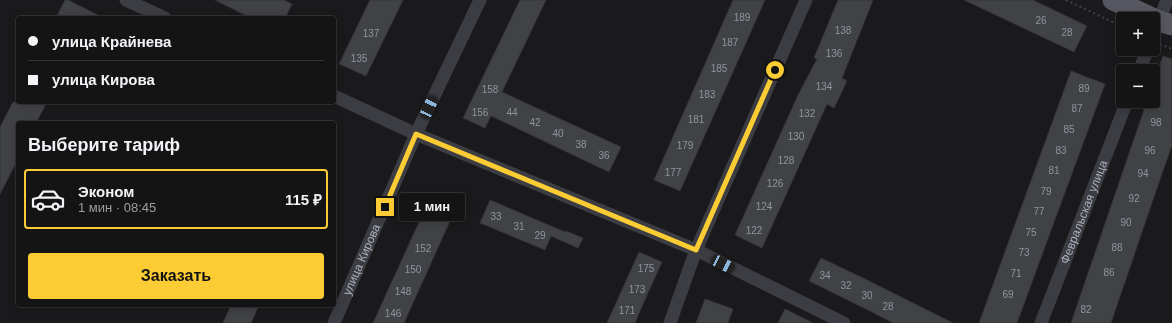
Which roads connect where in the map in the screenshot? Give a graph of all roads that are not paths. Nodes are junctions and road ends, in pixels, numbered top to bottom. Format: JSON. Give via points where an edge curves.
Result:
{"nodes":[{"id":1,"x":126,"y":0,"type":"edge"},
{"id":2,"x":480,"y":0,"type":"edge"},
{"id":3,"x":806,"y":0,"type":"edge"},
{"id":4,"x":1113,"y":0,"type":"edge"},
{"id":5,"x":1167,"y":0,"type":"edge"},
{"id":6,"x":161,"y":16,"type":"edge"},
{"id":7,"x":1161,"y":27,"type":"edge"},
{"id":8,"x":336,"y":97,"type":"edge"},
{"id":9,"x":1124,"y":108,"type":"edge"},
{"id":10,"x":416,"y":134,"type":"junction"},
{"id":11,"x":696,"y":250,"type":"junction"},
{"id":12,"x":334,"y":323,"type":"edge"},
{"id":13,"x":670,"y":323,"type":"edge"},
{"id":14,"x":844,"y":323,"type":"edge"},
{"id":15,"x":1041,"y":323,"type":"edge"}],
"edges":[{"from":1,"to":6,"type":"street"},
{"from":2,"to":10,"type":"street","name":"улица Кирова"},
{"from":3,"to":11,"type":"street"},
{"from":4,"to":7,"type":"main road"},
{"from":5,"to":7,"type":"street"},
{"from":8,"to":10,"type":"street"},
{"from":9,"to":15,"type":"street","name":"Февральская улица"},
{"from":10,"to":11,"type":"street"},
{"from":10,"to":12,"type":"street","name":"улица Кирова"},
{"from":11,"to":13,"type":"street"},
{"from":11,"to":14,"type":"street"}]}
